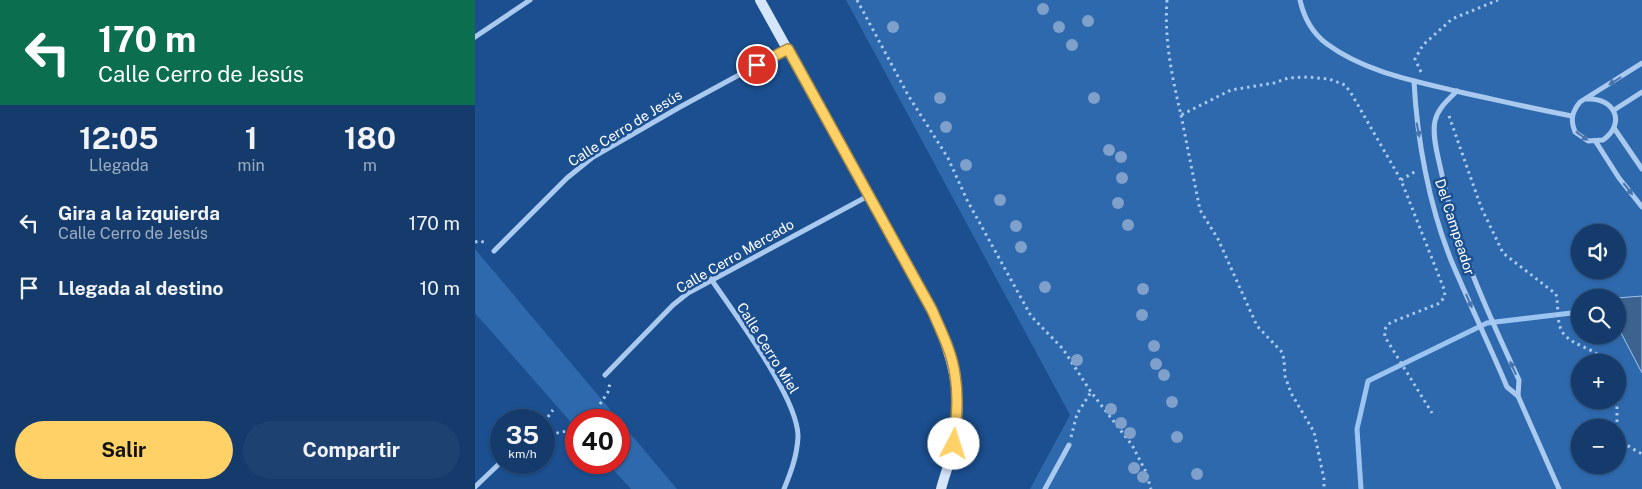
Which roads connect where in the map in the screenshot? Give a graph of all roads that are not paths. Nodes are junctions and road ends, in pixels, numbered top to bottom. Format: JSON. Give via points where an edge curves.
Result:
{"nodes":[{"id":1,"x":530,"y":0,"type":"edge"},
{"id":2,"x":760,"y":0,"type":"edge"},
{"id":3,"x":1300,"y":0,"type":"edge"},
{"id":4,"x":475,"y":37,"type":"edge"},
{"id":5,"x":788,"y":49,"type":"junction"},
{"id":6,"x":1642,"y":62,"type":"edge"},
{"id":7,"x":1414,"y":81,"type":"junction"},
{"id":8,"x":1457,"y":91,"type":"junction"},
{"id":9,"x":1642,"y":92,"type":"edge"},
{"id":10,"x":1587,"y":99,"type":"junction"},
{"id":11,"x":1614,"y":110,"type":"junction"},
{"id":12,"x":1572,"y":116,"type":"junction"},
{"id":13,"x":1614,"y":128,"type":"junction"},
{"id":14,"x":1596,"y":142,"type":"junction"},
{"id":15,"x":1642,"y":169,"type":"edge"},
{"id":16,"x":868,"y":196,"type":"junction"},
{"id":17,"x":1642,"y":207,"type":"edge"},
{"id":18,"x":494,"y":252,"type":"dead end"},
{"id":19,"x":711,"y":279,"type":"junction"},
{"id":20,"x":605,"y":375,"type":"road end"},
{"id":21,"x":1518,"y":396,"type":"junction"},
{"id":22,"x":1069,"y":445,"type":"road end"},
{"id":23,"x":490,"y":473,"type":"edge"},
{"id":24,"x":475,"y":487,"type":"edge"},
{"id":25,"x":784,"y":489,"type":"edge"},
{"id":26,"x":941,"y":489,"type":"edge"},
{"id":27,"x":1045,"y":489,"type":"edge"},
{"id":28,"x":1559,"y":489,"type":"edge"}],
"edges":[{"from":1,"to":4,"type":"street"},
{"from":2,"to":5,"type":"street"},
{"from":3,"to":7,"type":"street","via":[[1311,28],[1327,44],[1360,62]]},
{"from":5,"to":16,"type":"street"},
{"from":5,"to":18,"type":"street","name":"Calle Cerro de Jesús","via":[[679,106],[593,157],[567,178]]},
{"from":6,"to":10,"type":"street","one_way":true},
{"from":7,"to":8,"type":"street"},
{"from":7,"to":21,"type":"street","name":"Del Campeador","one_way":true,"via":[[1416,119],[1435,207],[1451,258],[1507,386]]},
{"from":8,"to":12,"type":"street"},
{"from":21,"to":8,"type":"street","name":"Del Campeador","one_way":true,"via":[[1519,380],[1464,254],[1447,204],[1435,124],[1438,112]]},
{"from":9,"to":11,"type":"street"},
{"from":10,"to":11,"type":"street","via":[[1607,102]]},
{"from":10,"to":12,"type":"street","via":[[1580,102]]},
{"from":11,"to":13,"type":"street"},
{"from":12,"to":14,"type":"street","one_way":true,"via":[[1575,132],[1588,142]]},
{"from":13,"to":14,"type":"street","via":[[1610,135]]},
{"from":13,"to":15,"type":"street"},
{"from":14,"to":17,"type":"street","one_way":true},
{"from":16,"to":19,"type":"street","name":"Calle Cerro Mercado"},
{"from":16,"to":26,"type":"street","via":[[932,310],[947,343],[955,374],[958,406],[954,444]]},
{"from":19,"to":20,"type":"street","name":"Calle Cerro Mercado","via":[[673,305]]},
{"from":19,"to":25,"type":"street","name":"Calle Cerro Miel","via":[[780,384],[792,408],[798,435],[794,463]]},
{"from":21,"to":28,"type":"street","name":"Del Campeador"},
{"from":22,"to":27,"type":"street"},
{"from":23,"to":24,"type":"street"}]}
